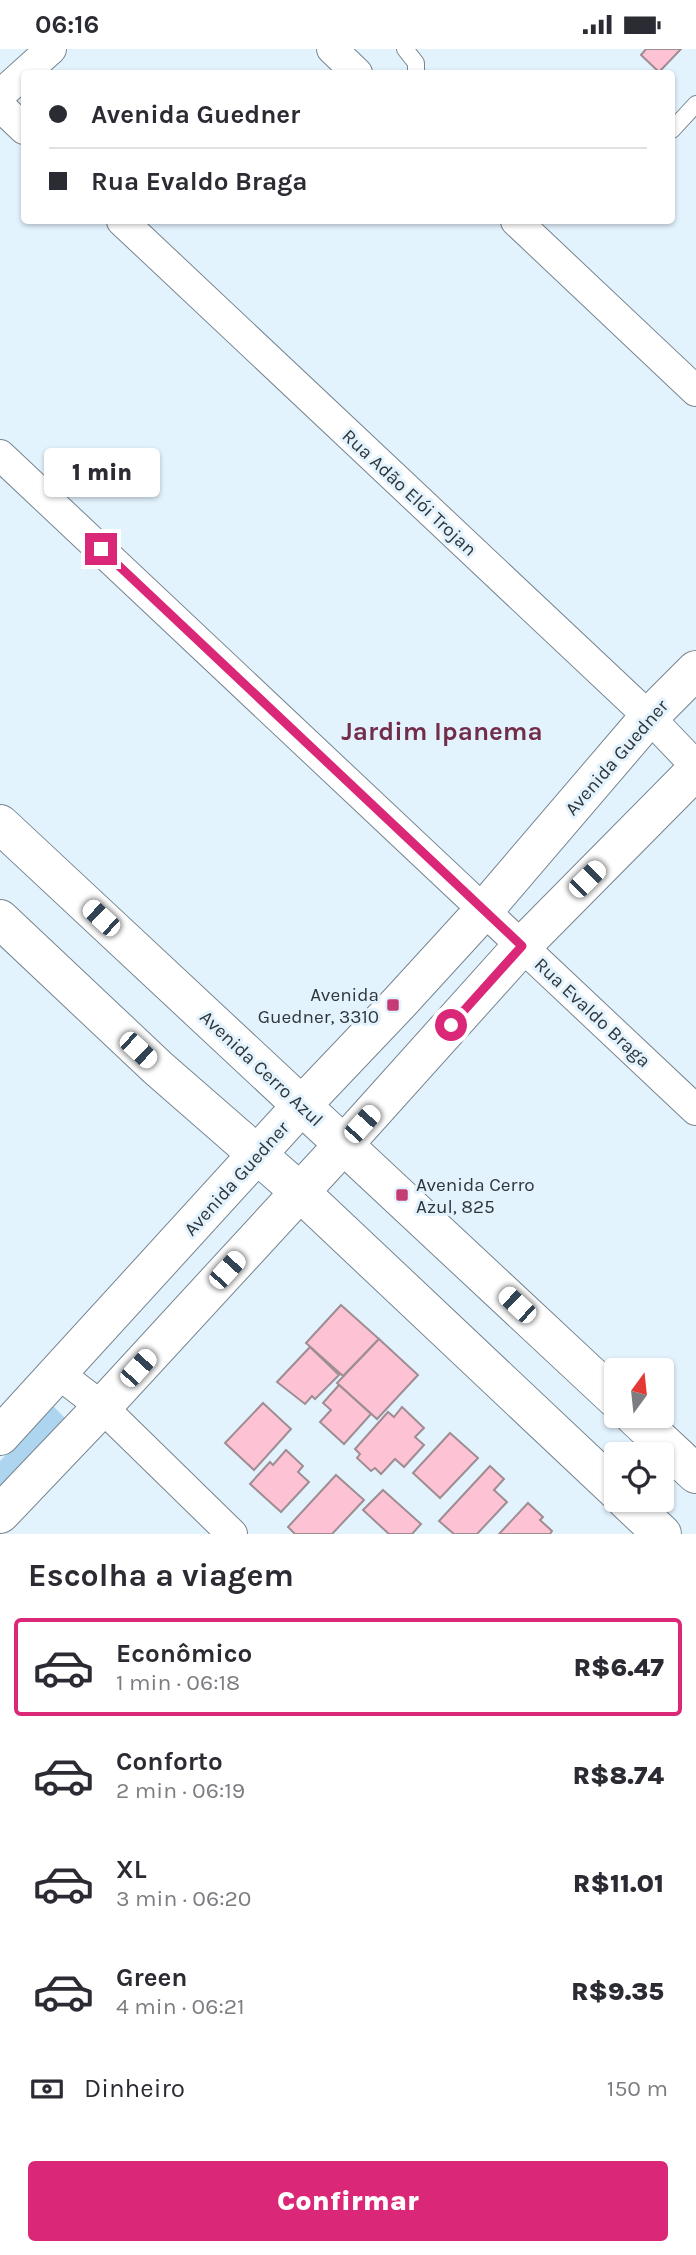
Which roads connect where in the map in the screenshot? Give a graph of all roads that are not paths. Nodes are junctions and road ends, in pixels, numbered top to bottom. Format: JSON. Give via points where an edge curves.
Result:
{"nodes":[{"id":1,"x":51,"y":49,"type":"edge"},
{"id":2,"x":332,"y":49,"type":"edge"},
{"id":3,"x":405,"y":49,"type":"edge"},
{"id":4,"x":28,"y":70,"type":"edge"},
{"id":5,"x":355,"y":70,"type":"edge"},
{"id":6,"x":416,"y":70,"type":"edge"},
{"id":7,"x":21,"y":76,"type":"edge"},
{"id":8,"x":0,"y":95,"type":"edge"},
{"id":9,"x":696,"y":104,"type":"edge"},
{"id":10,"x":0,"y":106,"type":"edge"},
{"id":11,"x":21,"y":126,"type":"edge"},
{"id":12,"x":675,"y":127,"type":"edge"},
{"id":13,"x":125,"y":224,"type":"edge"},
{"id":14,"x":519,"y":224,"type":"edge"},
{"id":15,"x":696,"y":391,"type":"edge"},
{"id":16,"x":0,"y":455,"type":"edge"},
{"id":17,"x":696,"y":670,"type":"edge"},
{"id":18,"x":649,"y":717,"type":"junction"},
{"id":19,"x":696,"y":768,"type":"edge"},
{"id":20,"x":0,"y":824,"type":"edge"},
{"id":21,"x":485,"y":909,"type":"junction"},
{"id":22,"x":0,"y":919,"type":"edge"},
{"id":23,"x":522,"y":946,"type":"junction"},
{"id":24,"x":302,"y":1105,"type":"junction"},
{"id":25,"x":696,"y":1109,"type":"edge"},
{"id":26,"x":345,"y":1143,"type":"junction"},
{"id":27,"x":258,"y":1155,"type":"junction"},
{"id":28,"x":299,"y":1191,"type":"junction"},
{"id":29,"x":59,"y":1374,"type":"junction"},
{"id":30,"x":604,"y":1388,"type":"edge"},
{"id":31,"x":102,"y":1407,"type":"junction"},
{"id":32,"x":647,"y":1428,"type":"edge"},
{"id":33,"x":0,"y":1436,"type":"edge"},
{"id":34,"x":696,"y":1474,"type":"edge"},
{"id":35,"x":604,"y":1479,"type":"edge"},
{"id":36,"x":639,"y":1512,"type":"edge"},
{"id":37,"x":0,"y":1514,"type":"edge"},
{"id":38,"x":232,"y":1534,"type":"edge"},
{"id":39,"x":662,"y":1534,"type":"edge"}],
"edges":[{"from":1,"to":4,"type":"street"},
{"from":2,"to":5,"type":"street"},
{"from":3,"to":6,"type":"lane"},
{"from":7,"to":8,"type":"street"},
{"from":9,"to":12,"type":"lane"},
{"from":10,"to":11,"type":"street"},
{"from":13,"to":18,"type":"street","name":"Rua Adão Elói Trojan"},
{"from":14,"to":15,"type":"street"},
{"from":16,"to":21,"type":"street","name":"Rua Evaldo Braga"},
{"from":17,"to":18,"type":"street","name":"Avenida Guedner"},
{"from":18,"to":19,"type":"street","name":"Rua Adão Elói Trojan"},
{"from":18,"to":21,"type":"street","name":"Avenida Guedner"},
{"from":19,"to":23,"type":"street"},
{"from":20,"to":24,"type":"street","name":"Avenida Cerro Azul"},
{"from":21,"to":23,"type":"street","name":"Rua Evaldo Braga"},
{"from":21,"to":24,"type":"street","name":"Avenida Guedner"},
{"from":22,"to":27,"type":"street"},
{"from":23,"to":25,"type":"street","name":"Rua Evaldo Braga"},
{"from":23,"to":26,"type":"street"},
{"from":24,"to":26,"type":"street","name":"Avenida Cerro Azul"},
{"from":24,"to":27,"type":"street","name":"Avenida Guedner"},
{"from":26,"to":28,"type":"street"},
{"from":26,"to":30,"type":"street","name":"Avenida Cerro Azul"},
{"from":27,"to":28,"type":"street"},
{"from":27,"to":29,"type":"street","name":"Avenida Guedner"},
{"from":28,"to":31,"type":"street"},
{"from":28,"to":35,"type":"street"},
{"from":29,"to":31,"type":"street"},
{"from":29,"to":33,"type":"street","name":"Avenida Guedner"},
{"from":31,"to":37,"type":"street"},
{"from":31,"to":38,"type":"street"},
{"from":32,"to":34,"type":"street"},
{"from":36,"to":39,"type":"street"}]}
